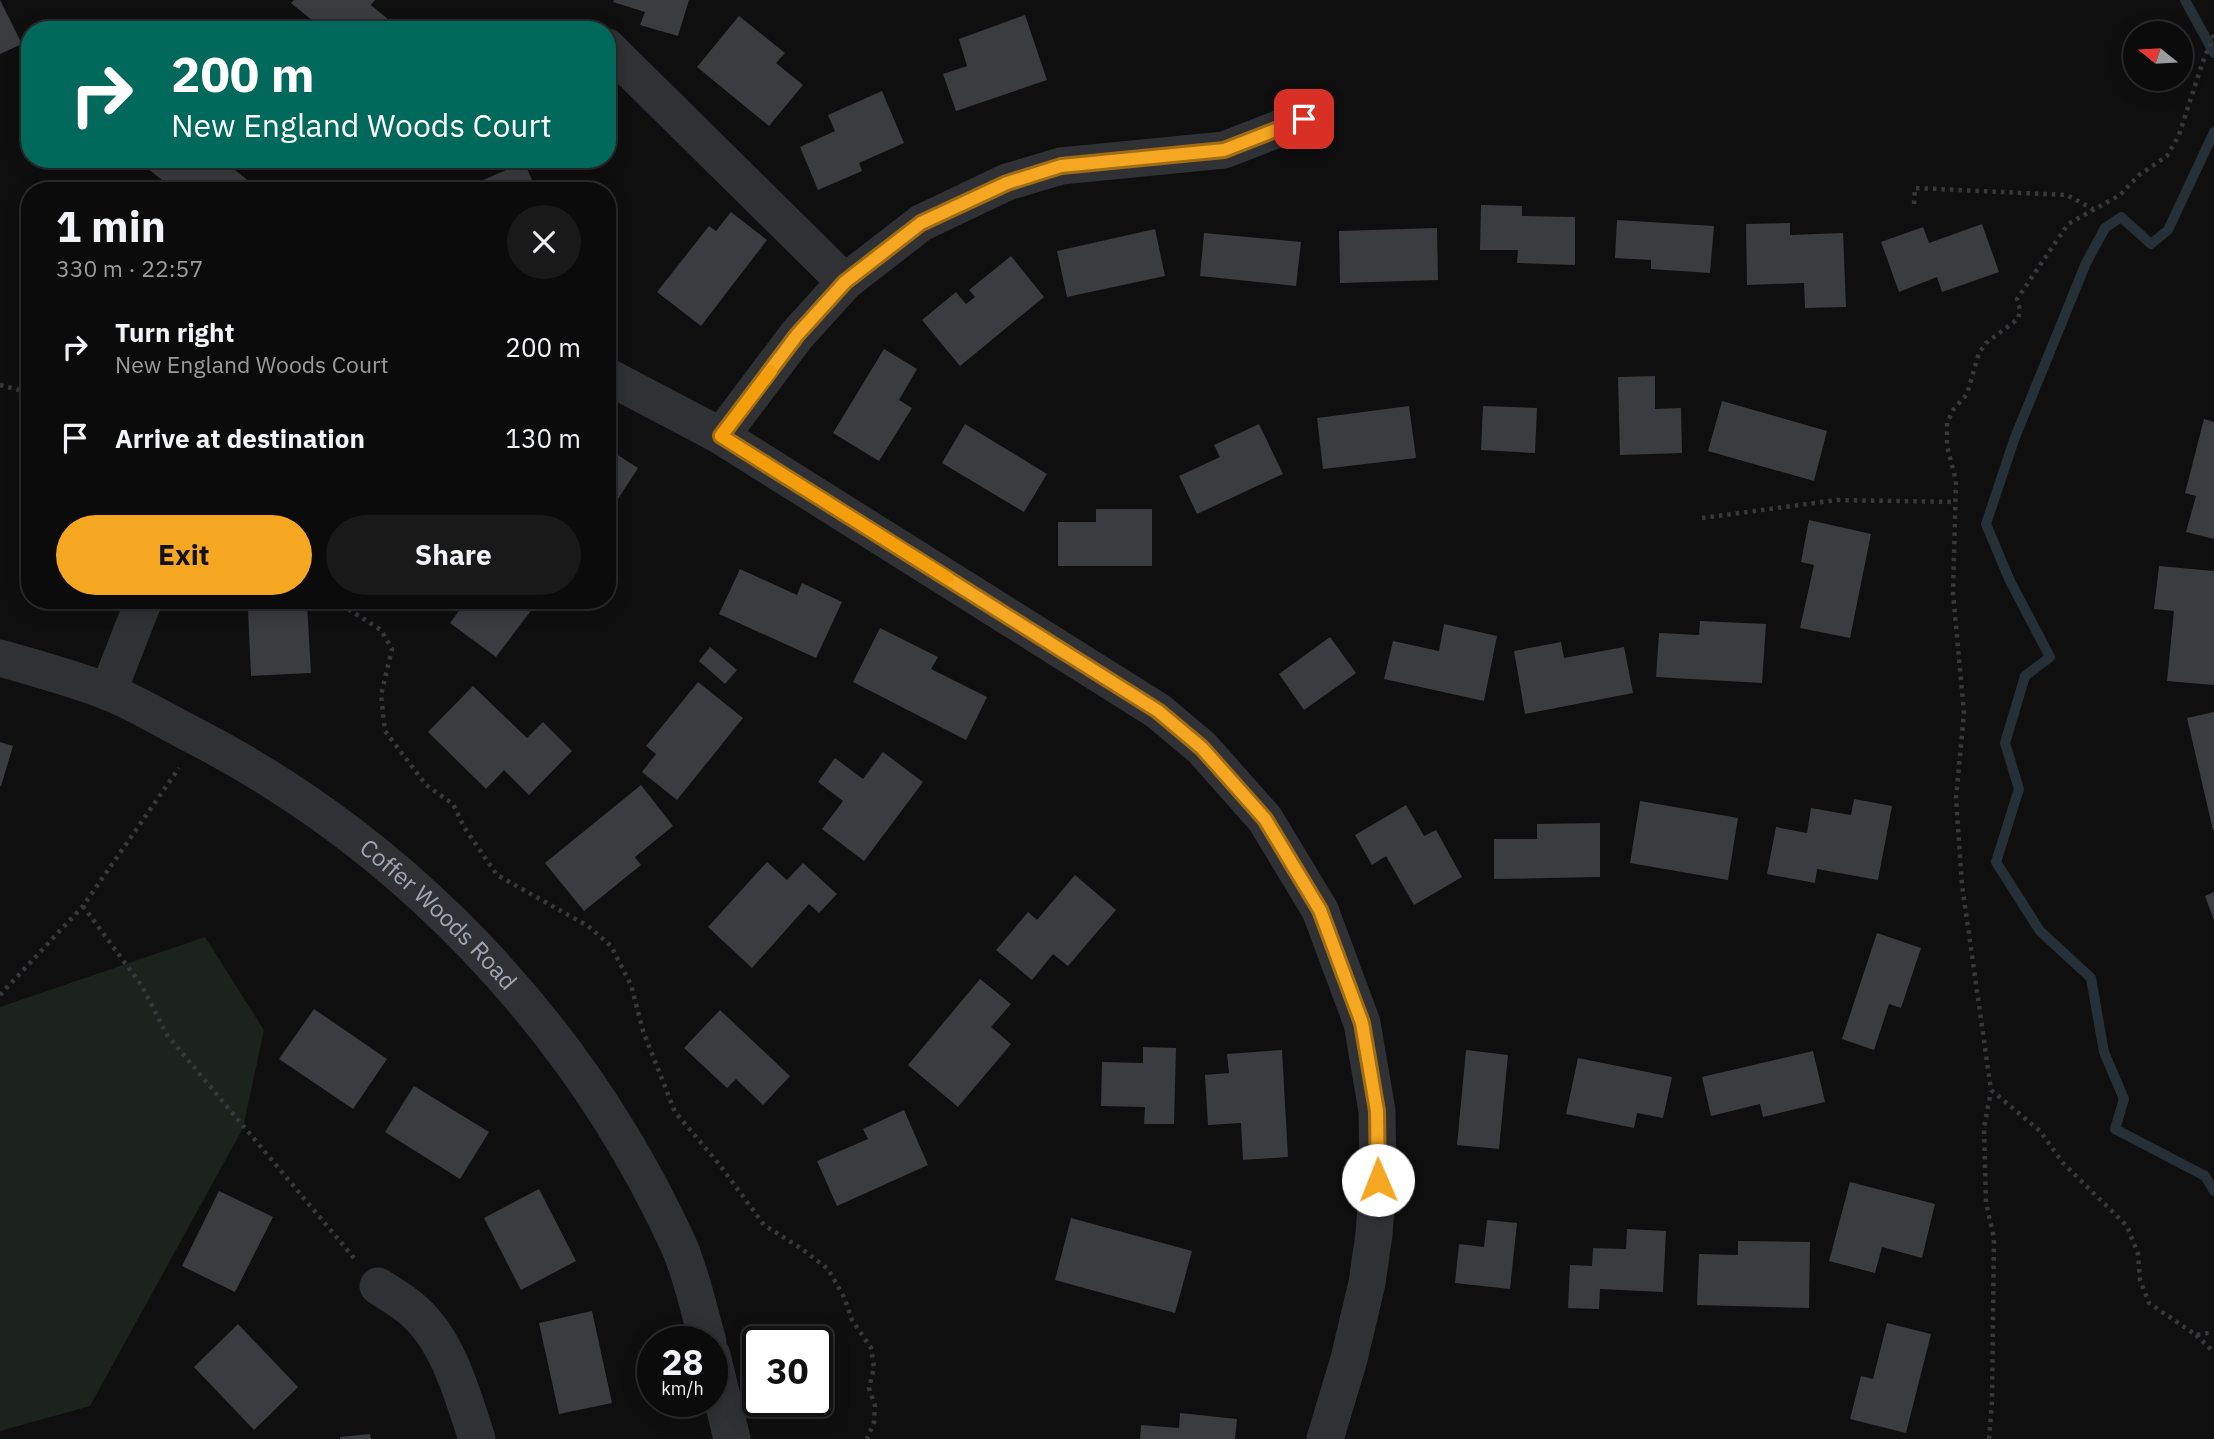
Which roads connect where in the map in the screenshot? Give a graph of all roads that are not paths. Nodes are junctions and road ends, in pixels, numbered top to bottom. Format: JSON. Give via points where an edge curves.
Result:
{"nodes":[{"id":1,"x":616,"y":56,"type":"edge"},
{"id":2,"x":1304,"y":119,"type":"dead end"},
{"id":3,"x":845,"y":282,"type":"junction"},
{"id":4,"x":616,"y":381,"type":"edge"},
{"id":5,"x":721,"y":436,"type":"junction"},
{"id":6,"x":140,"y":609,"type":"edge"},
{"id":7,"x":0,"y":658,"type":"edge"},
{"id":8,"x":108,"y":692,"type":"junction"},
{"id":9,"x":378,"y":1286,"type":"road end"},
{"id":10,"x":704,"y":1326,"type":"edge"},
{"id":11,"x":727,"y":1417,"type":"edge"},
{"id":12,"x":477,"y":1439,"type":"edge"},
{"id":13,"x":732,"y":1439,"type":"edge"},
{"id":14,"x":1325,"y":1439,"type":"edge"}],
"edges":[{"from":1,"to":3,"type":"street"},
{"from":2,"to":3,"type":"street","via":[[1224,150],[1061,166],[1007,183],[921,223]]},
{"from":3,"to":5,"type":"street","via":[[797,335]]},
{"from":4,"to":5,"type":"street"},
{"from":5,"to":14,"type":"street","via":[[1158,711],[1202,748],[1265,819],[1320,910],[1362,1023],[1377,1111],[1378,1180],[1367,1283]]},
{"from":6,"to":8,"type":"street"},
{"from":7,"to":8,"type":"street","name":"Coffer Woods Road"},
{"from":8,"to":10,"type":"street","name":"Coffer Woods Road","via":[[225,751],[290,790],[396,870],[473,942],[584,1079],[629,1150],[680,1248]]},
{"from":9,"to":12,"type":"street","via":[[425,1323],[452,1365]]},
{"from":11,"to":13,"type":"street"}]}
